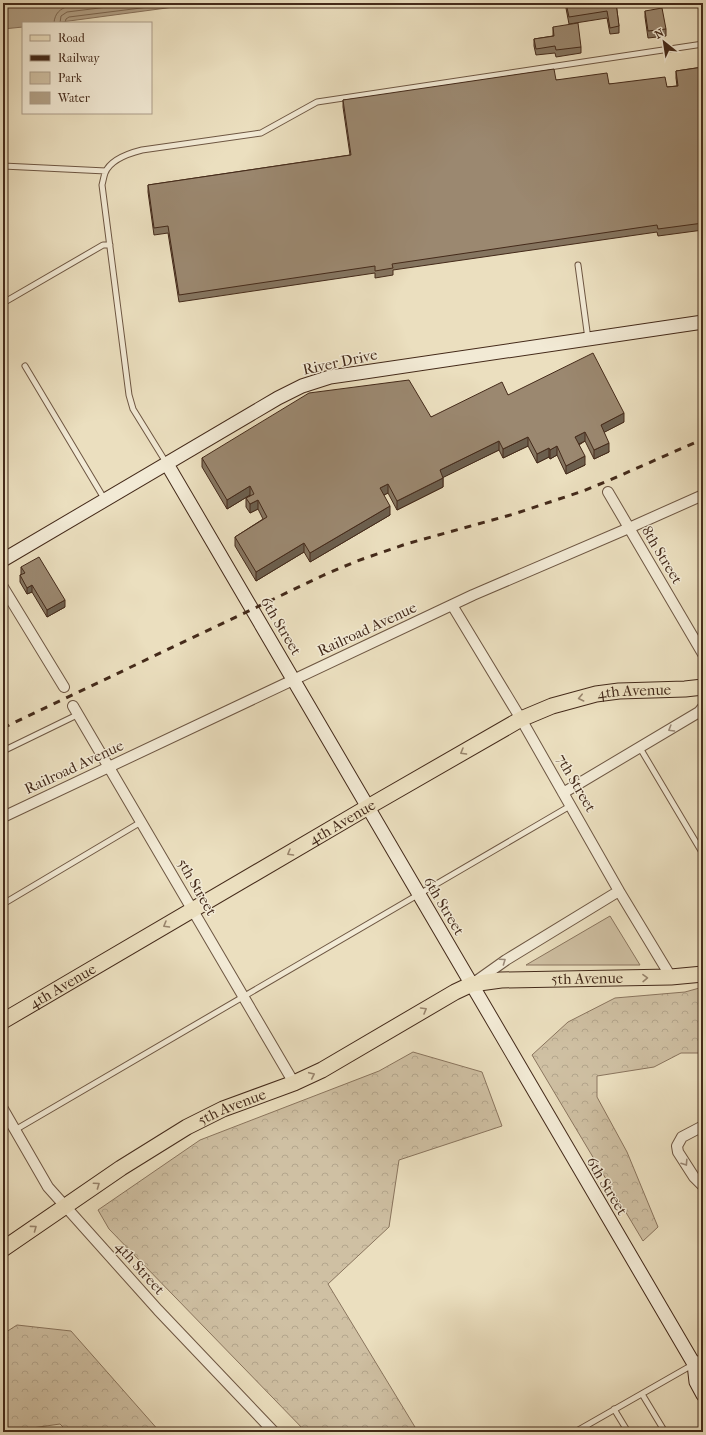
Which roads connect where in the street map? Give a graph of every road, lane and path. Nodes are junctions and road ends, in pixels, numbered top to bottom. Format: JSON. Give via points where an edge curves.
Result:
{"nodes":[{"id":1,"x":703,"y":44,"type":"edge"},
{"id":2,"x":3,"y":166,"type":"edge"},
{"id":3,"x":106,"y":171,"type":"junction"},
{"id":4,"x":110,"y":244,"type":"junction"},
{"id":5,"x":578,"y":265,"type":"dead end"},
{"id":6,"x":3,"y":303,"type":"edge"},
{"id":7,"x":703,"y":322,"type":"edge"},
{"id":8,"x":588,"y":339,"type":"junction"},
{"id":9,"x":25,"y":366,"type":"dead end"},
{"id":10,"x":167,"y":464,"type":"junction"},
{"id":11,"x":608,"y":492,"type":"dead end"},
{"id":12,"x":703,"y":495,"type":"edge"},
{"id":13,"x":106,"y":500,"type":"junction"},
{"id":14,"x":629,"y":528,"type":"junction"},
{"id":15,"x":3,"y":560,"type":"edge"},
{"id":16,"x":3,"y":587,"type":"edge"},
{"id":17,"x":452,"y":605,"type":"junction"},
{"id":18,"x":703,"y":654,"type":"edge"},
{"id":19,"x":294,"y":679,"type":"junction"},
{"id":20,"x":64,"y":687,"type":"dead end"},
{"id":21,"x":703,"y":687,"type":"edge"},
{"id":22,"x":703,"y":707,"type":"edge"},
{"id":23,"x":76,"y":710,"type":"joint"},
{"id":24,"x":521,"y":719,"type":"junction"},
{"id":25,"x":640,"y":748,"type":"junction"},
{"id":26,"x":3,"y":751,"type":"edge"},
{"id":27,"x":109,"y":767,"type":"junction"},
{"id":28,"x":563,"y":793,"type":"junction"},
{"id":29,"x":570,"y":806,"type":"junction"},
{"id":30,"x":368,"y":807,"type":"junction"},
{"id":31,"x":3,"y":817,"type":"edge"},
{"id":32,"x":142,"y":822,"type":"junction"},
{"id":33,"x":703,"y":854,"type":"edge"},
{"id":34,"x":618,"y":891,"type":"junction"},
{"id":35,"x":419,"y":895,"type":"junction"},
{"id":36,"x":3,"y":904,"type":"edge"},
{"id":37,"x":193,"y":910,"type":"junction"},
{"id":38,"x":703,"y":974,"type":"edge"},
{"id":39,"x":671,"y":977,"type":"junction"},
{"id":40,"x":472,"y":984,"type":"junction"},
{"id":41,"x":243,"y":996,"type":"junction"},
{"id":42,"x":3,"y":1022,"type":"edge"},
{"id":43,"x":294,"y":1083,"type":"junction"},
{"id":44,"x":3,"y":1109,"type":"edge"},
{"id":45,"x":703,"y":1126,"type":"edge"},
{"id":46,"x":15,"y":1130,"type":"junction"},
{"id":47,"x":703,"y":1186,"type":"edge"},
{"id":48,"x":65,"y":1207,"type":"junction"},
{"id":49,"x":3,"y":1249,"type":"edge"},
{"id":50,"x":700,"y":1365,"type":"edge"},
{"id":51,"x":642,"y":1394,"type":"junction"},
{"id":52,"x":703,"y":1395,"type":"edge"},
{"id":53,"x":614,"y":1409,"type":"junction"},
{"id":54,"x":586,"y":1426,"type":"junction"},
{"id":55,"x":274,"y":1432,"type":"edge"},
{"id":56,"x":575,"y":1432,"type":"edge"},
{"id":57,"x":590,"y":1432,"type":"edge"},
{"id":58,"x":628,"y":1432,"type":"edge"},
{"id":59,"x":665,"y":1432,"type":"edge"}],
"edges":[{"from":1,"to":3,"type":"lane","via":[[316,102],[262,133],[142,150],[118,159]]},
{"from":2,"to":3,"type":"lane"},
{"from":3,"to":4,"type":"lane","via":[[102,185]]},
{"from":4,"to":6,"type":"lane","via":[[103,245]]},
{"from":4,"to":10,"type":"lane","via":[[128,395],[133,409]]},
{"from":5,"to":8,"type":"lane"},
{"from":7,"to":8,"type":"street","name":"River Drive"},
{"from":8,"to":10,"type":"street","name":"River Drive","via":[[376,370],[302,386]]},
{"from":9,"to":13,"type":"lane"},
{"from":10,"to":13,"type":"street","name":"River Drive"},
{"from":10,"to":19,"type":"street","name":"6th Street"},
{"from":11,"to":14,"type":"street","name":"8th Street"},
{"from":12,"to":14,"type":"street","name":"Railroad Avenue"},
{"from":13,"to":15,"type":"street","name":"River Drive"},
{"from":14,"to":17,"type":"street","name":"Railroad Avenue"},
{"from":14,"to":18,"type":"street","name":"8th Street"},
{"from":16,"to":20,"type":"street"},
{"from":17,"to":19,"type":"street","name":"Railroad Avenue"},
{"from":17,"to":24,"type":"street","name":"7th Street"},
{"from":19,"to":27,"type":"street","name":"Railroad Avenue"},
{"from":19,"to":30,"type":"street","name":"6th Street"},
{"from":21,"to":24,"type":"main road","name":"4th Avenue","one_way":true,"via":[[596,694],[552,706]]},
{"from":22,"to":25,"type":"street","one_way":true,"via":[[699,712]]},
{"from":23,"to":26,"type":"lane"},
{"from":23,"to":27,"type":"street","name":"5th Street"},
{"from":24,"to":28,"type":"street","name":"7th Street"},
{"from":24,"to":30,"type":"main road","name":"4th Avenue","one_way":true},
{"from":25,"to":28,"type":"street"},
{"from":25,"to":33,"type":"lane"},
{"from":27,"to":31,"type":"street","name":"Railroad Avenue"},
{"from":27,"to":32,"type":"street","name":"5th Street"},
{"from":28,"to":29,"type":"street","name":"7th Street"},
{"from":29,"to":34,"type":"street","name":"7th Street"},
{"from":29,"to":35,"type":"lane"},
{"from":30,"to":35,"type":"street","name":"6th Street"},
{"from":30,"to":37,"type":"main road","name":"4th Avenue","one_way":true},
{"from":32,"to":36,"type":"lane"},
{"from":32,"to":37,"type":"street","name":"5th Street"},
{"from":34,"to":39,"type":"street","name":"7th Street"},
{"from":40,"to":34,"type":"street","name":"5th Avenue","one_way":true},
{"from":35,"to":40,"type":"street","name":"6th Street"},
{"from":35,"to":41,"type":"lane"},
{"from":37,"to":41,"type":"street","name":"5th Street"},
{"from":37,"to":42,"type":"main road","name":"4th Avenue","one_way":true},
{"from":38,"to":39,"type":"main road","name":"5th Avenue"},
{"from":40,"to":39,"type":"main road","name":"5th Avenue","one_way":true,"via":[[501,980]]},
{"from":43,"to":40,"type":"main road","name":"5th Avenue","one_way":true,"via":[[322,1070]]},
{"from":40,"to":50,"type":"street","name":"6th Street","via":[[554,1127]]},
{"from":41,"to":43,"type":"street","name":"5th Street"},
{"from":41,"to":46,"type":"lane"},
{"from":48,"to":43,"type":"main road","name":"5th Avenue","one_way":true,"via":[[151,1149],[204,1118]]},
{"from":44,"to":46,"type":"street","name":"4th Street"},
{"from":45,"to":47,"type":"street","one_way":true,"via":[[682,1137],[677,1146],[678,1152],[694,1177]]},
{"from":46,"to":48,"type":"street","name":"4th Street","via":[[48,1187]]},
{"from":49,"to":48,"type":"main road","name":"5th Avenue","one_way":true},
{"from":48,"to":55,"type":"street","name":"4th Street"},
{"from":50,"to":51,"type":"lane"},
{"from":50,"to":52,"type":"street","via":[[696,1382]]},
{"from":51,"to":53,"type":"lane"},
{"from":51,"to":59,"type":"lane"},
{"from":53,"to":54,"type":"lane"},
{"from":53,"to":58,"type":"lane"},
{"from":54,"to":56,"type":"lane"},
{"from":54,"to":57,"type":"lane"}]}
